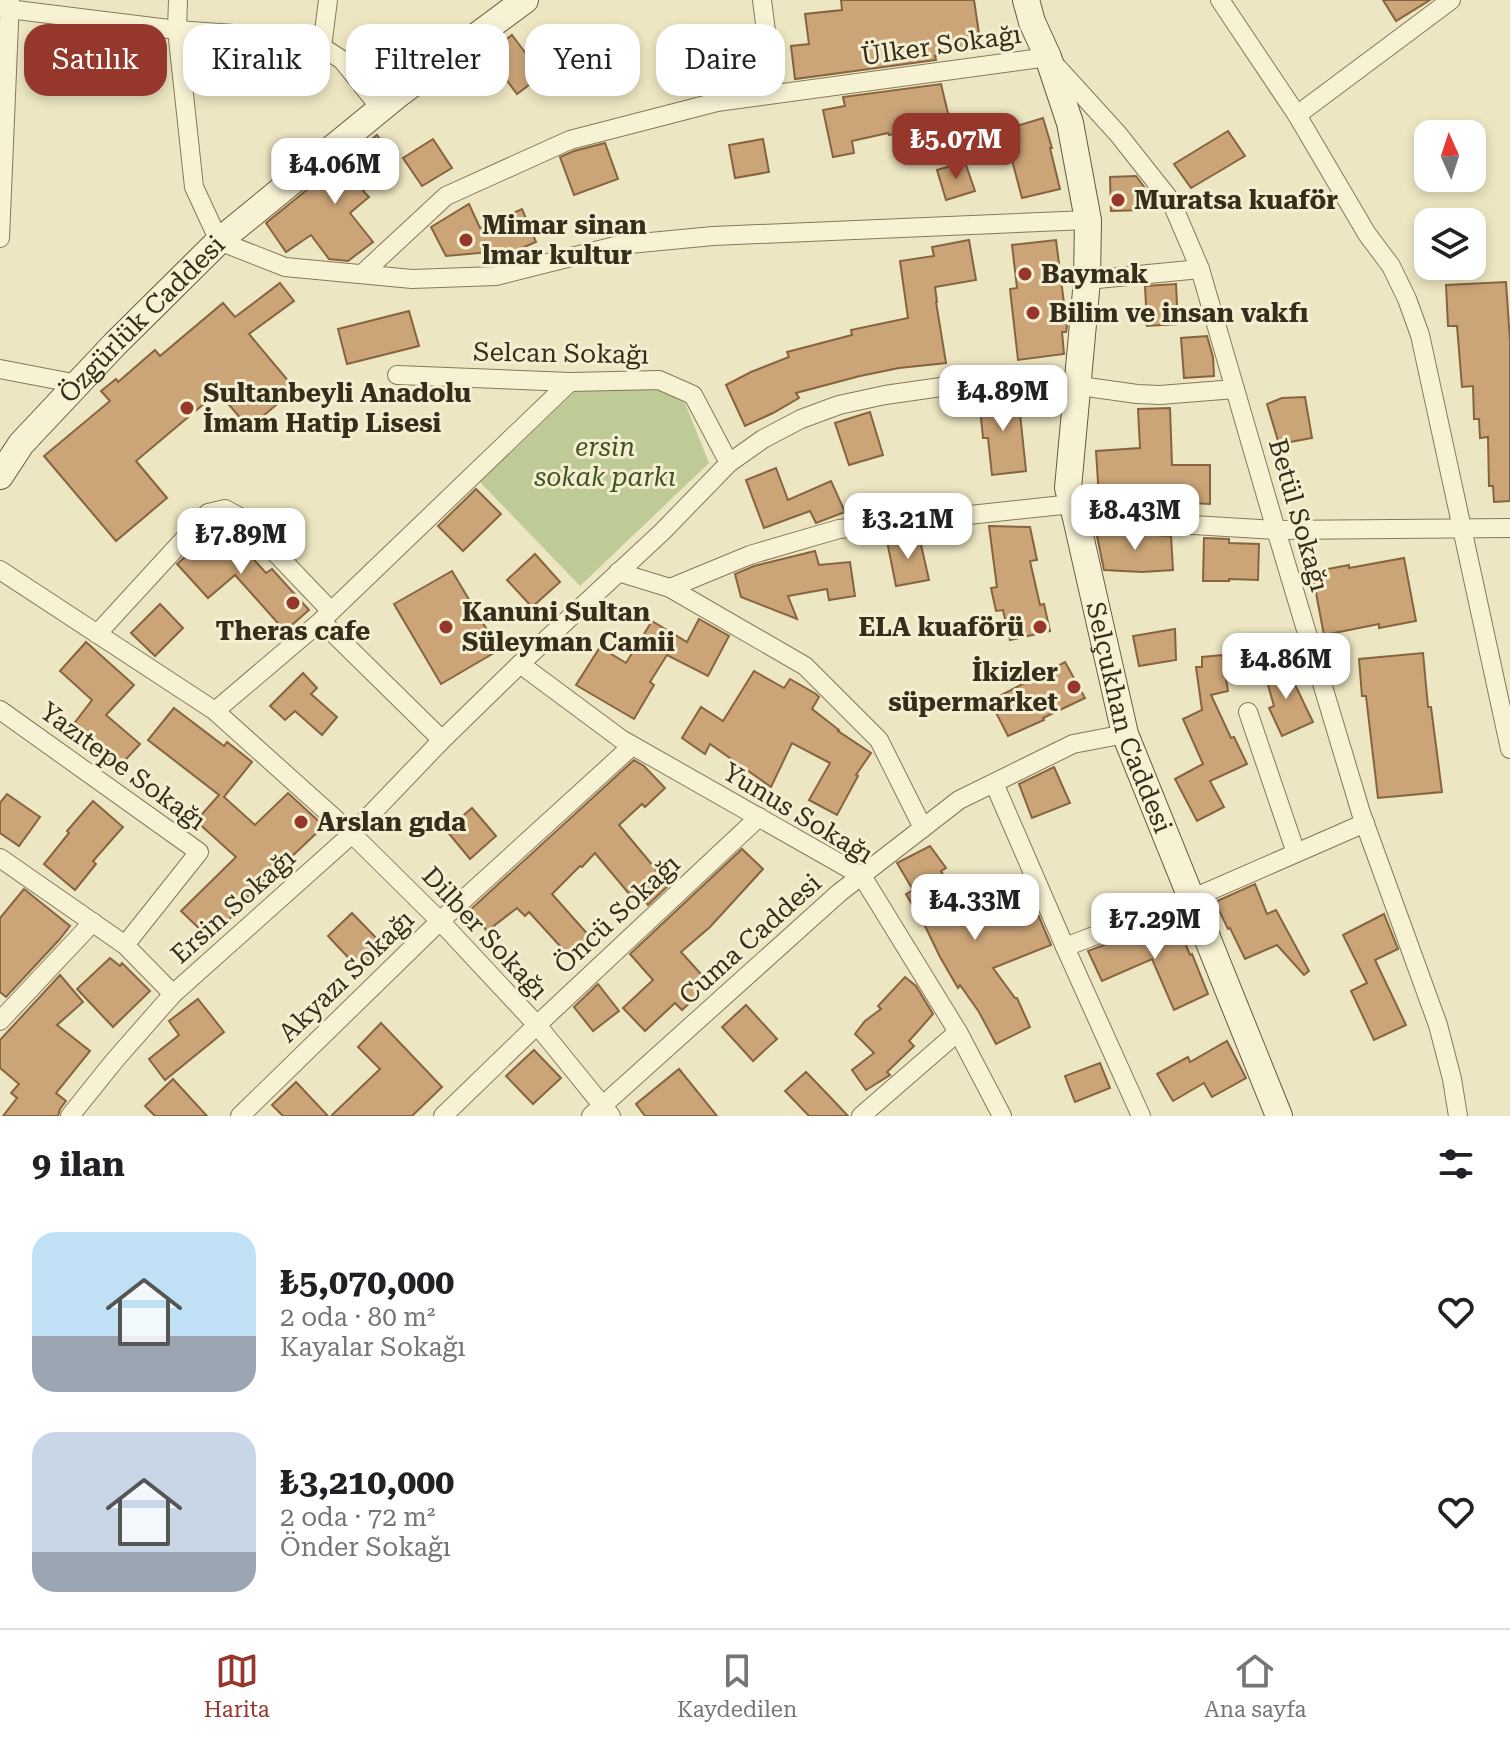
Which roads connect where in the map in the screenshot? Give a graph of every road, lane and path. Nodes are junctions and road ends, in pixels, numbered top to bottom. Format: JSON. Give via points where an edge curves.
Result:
{"nodes":[{"id":1,"x":178,"y":0,"type":"edge"},
{"id":2,"x":328,"y":0,"type":"edge"},
{"id":3,"x":762,"y":0,"type":"edge"},
{"id":4,"x":1016,"y":0,"type":"edge"},
{"id":5,"x":1220,"y":0,"type":"edge"},
{"id":6,"x":1451,"y":0,"type":"edge"},
{"id":7,"x":513,"y":4,"type":"edge"},
{"id":8,"x":6,"y":6,"type":"edge"},
{"id":9,"x":1029,"y":11,"type":"edge"},
{"id":10,"x":325,"y":24,"type":"edge"},
{"id":11,"x":765,"y":24,"type":"edge"},
{"id":12,"x":177,"y":30,"type":"junction"},
{"id":13,"x":183,"y":30,"type":"edge"},
{"id":14,"x":330,"y":52,"type":"edge"},
{"id":15,"x":1048,"y":57,"type":"junction"},
{"id":16,"x":785,"y":93,"type":"edge"},
{"id":17,"x":760,"y":96,"type":"edge"},
{"id":18,"x":381,"y":109,"type":"junction"},
{"id":19,"x":1297,"y":115,"type":"junction"},
{"id":20,"x":1088,"y":220,"type":"junction"},
{"id":21,"x":0,"y":238,"type":"edge"},
{"id":22,"x":219,"y":241,"type":"junction"},
{"id":23,"x":1200,"y":269,"type":"junction"},
{"id":24,"x":362,"y":274,"type":"junction"},
{"id":25,"x":1087,"y":280,"type":"junction"},
{"id":26,"x":0,"y":369,"type":"edge"},
{"id":27,"x":397,"y":375,"type":"dead end"},
{"id":28,"x":570,"y":382,"type":"junction"},
{"id":29,"x":78,"y":384,"type":"junction"},
{"id":30,"x":1076,"y":385,"type":"junction"},
{"id":31,"x":1235,"y":389,"type":"junction"},
{"id":32,"x":729,"y":463,"type":"junction"},
{"id":33,"x":0,"y":476,"type":"edge"},
{"id":34,"x":1074,"y":511,"type":"junction"},
{"id":35,"x":1461,"y":527,"type":"junction"},
{"id":36,"x":1510,"y":528,"type":"edge"},
{"id":37,"x":1276,"y":530,"type":"junction"},
{"id":38,"x":0,"y":570,"type":"edge"},
{"id":39,"x":618,"y":572,"type":"junction"},
{"id":40,"x":670,"y":588,"type":"junction"},
{"id":41,"x":326,"y":616,"type":"junction"},
{"id":42,"x":97,"y":634,"type":"junction"},
{"id":43,"x":520,"y":664,"type":"junction"},
{"id":44,"x":0,"y":710,"type":"edge"},
{"id":45,"x":215,"y":711,"type":"junction"},
{"id":46,"x":1248,"y":712,"type":"dead end"},
{"id":47,"x":1125,"y":734,"type":"junction"},
{"id":48,"x":442,"y":740,"type":"junction"},
{"id":49,"x":632,"y":746,"type":"junction"},
{"id":50,"x":1510,"y":749,"type":"edge"},
{"id":51,"x":994,"y":783,"type":"junction"},
{"id":52,"x":759,"y":817,"type":"junction"},
{"id":53,"x":1365,"y":823,"type":"junction"},
{"id":54,"x":923,"y":828,"type":"junction"},
{"id":55,"x":352,"y":834,"type":"junction"},
{"id":56,"x":1296,"y":853,"type":"junction"},
{"id":57,"x":0,"y":858,"type":"edge"},
{"id":58,"x":862,"y":876,"type":"junction"},
{"id":59,"x":1191,"y":899,"type":"junction"},
{"id":60,"x":440,"y":921,"type":"junction"},
{"id":61,"x":93,"y":922,"type":"junction"},
{"id":62,"x":125,"y":945,"type":"junction"},
{"id":63,"x":1065,"y":947,"type":"junction"},
{"id":64,"x":173,"y":994,"type":"junction"},
{"id":65,"x":0,"y":1021,"type":"edge"},
{"id":66,"x":537,"y":1025,"type":"junction"},
{"id":67,"x":958,"y":1032,"type":"junction"},
{"id":68,"x":601,"y":1113,"type":"edge"},
{"id":69,"x":70,"y":1116,"type":"edge"},
{"id":70,"x":240,"y":1116,"type":"edge"},
{"id":71,"x":443,"y":1116,"type":"edge"},
{"id":72,"x":861,"y":1116,"type":"edge"},
{"id":73,"x":1002,"y":1116,"type":"edge"},
{"id":74,"x":1141,"y":1116,"type":"edge"},
{"id":75,"x":1279,"y":1116,"type":"edge"},
{"id":76,"x":1458,"y":1116,"type":"edge"}],
"edges":[{"from":1,"to":12,"type":"street"},
{"from":2,"to":10,"type":"street"},
{"from":3,"to":11,"type":"street"},
{"from":4,"to":9,"type":"street","name":"Selçukhan Caddesi"},
{"from":5,"to":19,"type":"street"},
{"from":6,"to":19,"type":"street"},
{"from":7,"to":18,"type":"street","name":"Özgürlük Caddesi"},
{"from":8,"to":12,"type":"street"},
{"from":8,"to":21,"type":"street"},
{"from":9,"to":15,"type":"street","name":"Selçukhan Caddesi"},
{"from":12,"to":13,"type":"street"},
{"from":12,"to":22,"type":"street","via":[[194,187]]},
{"from":14,"to":18,"type":"street"},
{"from":15,"to":16,"type":"street","name":"Ülker Sokağı"},
{"from":15,"to":20,"type":"street","name":"Selçukhan Caddesi","via":[[1070,123]]},
{"from":15,"to":23,"type":"street","name":"Betül Sokağı","via":[[1171,201]]},
{"from":17,"to":24,"type":"street","name":"Ülker Sokağı","via":[[570,140],[446,196]]},
{"from":18,"to":22,"type":"street","name":"Özgürlük Caddesi"},
{"from":19,"to":35,"type":"street","via":[[1407,299],[1420,335]]},
{"from":20,"to":24,"type":"street","via":[[713,236],[619,245],[496,276],[412,279]]},
{"from":20,"to":25,"type":"street","name":"Selçukhan Caddesi"},
{"from":22,"to":24,"type":"street","via":[[285,267]]},
{"from":22,"to":29,"type":"street","name":"Özgürlük Caddesi"},
{"from":23,"to":25,"type":"street"},
{"from":23,"to":31,"type":"street","name":"Betül Sokağı"},
{"from":25,"to":30,"type":"street","name":"Selçukhan Caddesi"},
{"from":26,"to":29,"type":"street"},
{"from":27,"to":28,"type":"street","name":"Selcan Sokağı"},
{"from":28,"to":32,"type":"street","name":"Selcan Sokağı","via":[[659,380],[693,395]]},
{"from":28,"to":41,"type":"street"},
{"from":29,"to":33,"type":"street","name":"Özgürlük Caddesi","via":[[21,444]]},
{"from":30,"to":31,"type":"street","name":"Ersin Sokağı","via":[[1160,395]]},
{"from":30,"to":32,"type":"street","name":"Ersin Sokağı","via":[[997,379],[839,405],[775,432]]},
{"from":30,"to":34,"type":"street","name":"Selçukhan Caddesi","via":[[1068,488]]},
{"from":31,"to":37,"type":"street","name":"Betül Sokağı"},
{"from":32,"to":39,"type":"street","name":"Ersin Sokağı"},
{"from":34,"to":37,"type":"street"},
{"from":34,"to":40,"type":"street","via":[[839,529],[750,555]]},
{"from":34,"to":47,"type":"street","name":"Selçukhan Caddesi"},
{"from":35,"to":36,"type":"street"},
{"from":35,"to":37,"type":"street"},
{"from":35,"to":50,"type":"street"},
{"from":37,"to":53,"type":"street","name":"Betül Sokağı"},
{"from":38,"to":42,"type":"street","name":"Dilber Sokağı"},
{"from":39,"to":40,"type":"street"},
{"from":39,"to":43,"type":"street","name":"Ersin Sokağı"},
{"from":40,"to":54,"type":"street","via":[[805,666],[879,740]]},
{"from":41,"to":42,"type":"street","via":[[242,518],[225,509],[208,513]]},
{"from":41,"to":45,"type":"street"},
{"from":41,"to":48,"type":"street"},
{"from":42,"to":45,"type":"street","name":"Dilber Sokağı"},
{"from":43,"to":48,"type":"street","name":"Ersin Sokağı"},
{"from":43,"to":49,"type":"street","name":"Yunus Sokağı"},
{"from":44,"to":62,"type":"street","name":"Yazıtepe Sokağı","via":[[199,852]]},
{"from":45,"to":55,"type":"street","name":"Dilber Sokağı"},
{"from":46,"to":56,"type":"street"},
{"from":47,"to":51,"type":"street","name":"Cuma Caddesi","via":[[1073,744]]},
{"from":47,"to":59,"type":"street","name":"Selçukhan Caddesi"},
{"from":48,"to":55,"type":"street","name":"Ersin Sokağı"},
{"from":49,"to":52,"type":"street","name":"Yunus Sokağı"},
{"from":49,"to":60,"type":"street","name":"Akyazı Sokağı"},
{"from":51,"to":54,"type":"street","name":"Cuma Caddesi","via":[[959,800]]},
{"from":51,"to":63,"type":"street"},
{"from":52,"to":58,"type":"street","name":"Yunus Sokağı"},
{"from":52,"to":66,"type":"street","name":"Öncü Sokağı"},
{"from":53,"to":56,"type":"street"},
{"from":53,"to":76,"type":"street","name":"Betül Sokağı","via":[[1438,1025]]},
{"from":54,"to":58,"type":"street","name":"Cuma Caddesi"},
{"from":55,"to":60,"type":"street","name":"Dilber Sokağı"},
{"from":55,"to":64,"type":"street","name":"Ersin Sokağı"},
{"from":56,"to":59,"type":"street"},
{"from":57,"to":61,"type":"street"},
{"from":58,"to":67,"type":"street","name":"Yunus Sokağı"},
{"from":58,"to":68,"type":"street","name":"Cuma Caddesi"},
{"from":59,"to":63,"type":"street"},
{"from":59,"to":75,"type":"street","name":"Selçukhan Caddesi"},
{"from":60,"to":66,"type":"street","name":"Dilber Sokağı"},
{"from":60,"to":70,"type":"street","name":"Akyazı Sokağı"},
{"from":61,"to":62,"type":"street"},
{"from":61,"to":65,"type":"street"},
{"from":62,"to":64,"type":"street"},
{"from":63,"to":74,"type":"street"},
{"from":64,"to":69,"type":"street","name":"Ersin Sokağı"},
{"from":66,"to":68,"type":"street","name":"Dilber Sokağı"},
{"from":66,"to":71,"type":"street","name":"Öncü Sokağı"},
{"from":67,"to":72,"type":"street"},
{"from":67,"to":73,"type":"street","name":"Yunus Sokağı"}]}
